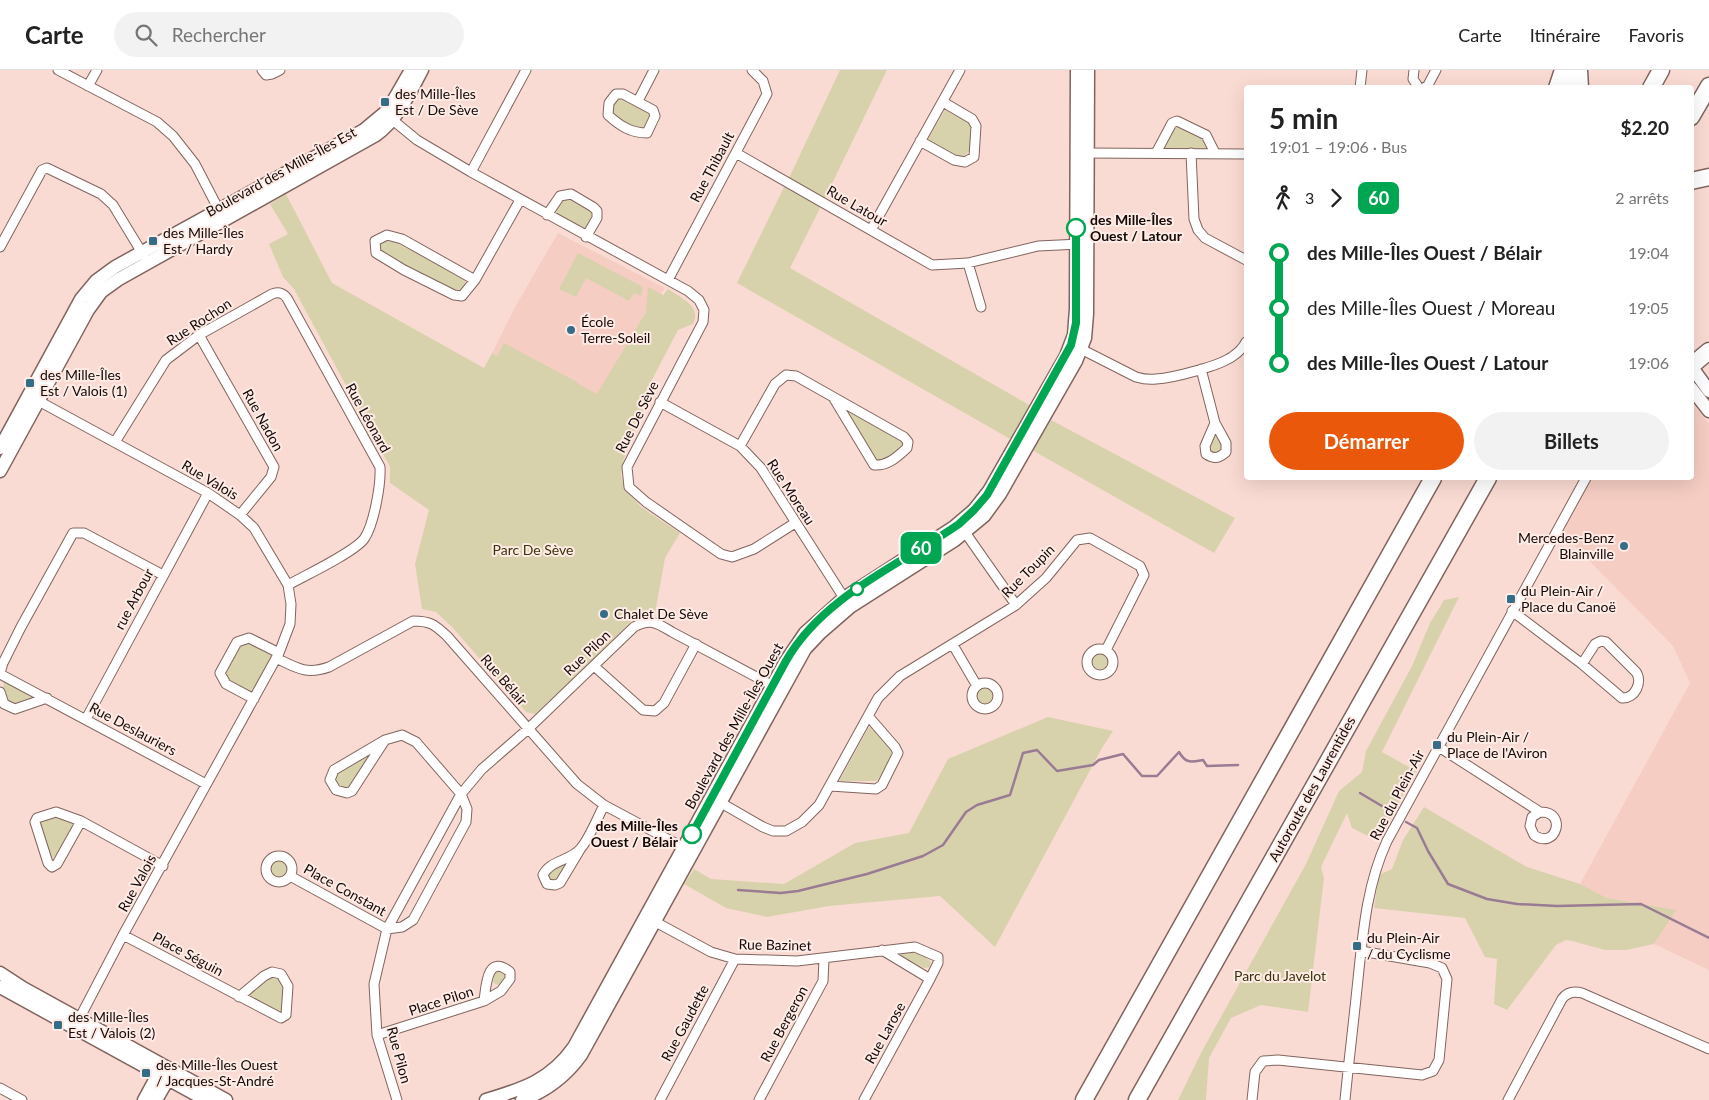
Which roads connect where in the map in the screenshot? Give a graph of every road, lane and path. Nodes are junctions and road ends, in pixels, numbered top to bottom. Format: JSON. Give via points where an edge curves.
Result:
{"nodes":[{"id":1,"x":58,"y":70,"type":"edge"},
{"id":2,"x":97,"y":70,"type":"edge"},
{"id":3,"x":262,"y":70,"type":"edge"},
{"id":4,"x":280,"y":70,"type":"edge"},
{"id":5,"x":411,"y":70,"type":"edge"},
{"id":6,"x":422,"y":70,"type":"edge"},
{"id":7,"x":526,"y":70,"type":"edge"},
{"id":8,"x":654,"y":70,"type":"edge"},
{"id":9,"x":752,"y":70,"type":"edge"},
{"id":10,"x":960,"y":70,"type":"edge"},
{"id":11,"x":1077,"y":70,"type":"edge"},
{"id":12,"x":1088,"y":70,"type":"edge"},
{"id":13,"x":1362,"y":70,"type":"edge"},
{"id":14,"x":1414,"y":70,"type":"edge"},
{"id":15,"x":1436,"y":70,"type":"edge"},
{"id":16,"x":1563,"y":70,"type":"edge"},
{"id":17,"x":1571,"y":70,"type":"edge"},
{"id":18,"x":1581,"y":70,"type":"edge"},
{"id":19,"x":1661,"y":70,"type":"edge"},
{"id":20,"x":1360,"y":85,"type":"edge"},
{"id":21,"x":1417,"y":85,"type":"edge"},
{"id":22,"x":1428,"y":85,"type":"edge"},
{"id":23,"x":1558,"y":85,"type":"edge"},
{"id":24,"x":1572,"y":85,"type":"edge"},
{"id":25,"x":1582,"y":85,"type":"edge"},
{"id":26,"x":1653,"y":85,"type":"edge"},
{"id":27,"x":88,"y":86,"type":"junction"},
{"id":28,"x":1709,"y":86,"type":"edge"},
{"id":29,"x":638,"y":101,"type":"junction"},
{"id":30,"x":943,"y":102,"type":"junction"},
{"id":31,"x":1694,"y":112,"type":"edge"},
{"id":32,"x":389,"y":117,"type":"junction"},
{"id":33,"x":920,"y":141,"type":"junction"},
{"id":34,"x":736,"y":152,"type":"junction"},
{"id":35,"x":1082,"y":153,"type":"junction"},
{"id":36,"x":1156,"y":153,"type":"junction"},
{"id":37,"x":1191,"y":153,"type":"junction"},
{"id":38,"x":1215,"y":153,"type":"junction"},
{"id":39,"x":1244,"y":154,"type":"edge"},
{"id":40,"x":471,"y":172,"type":"junction"},
{"id":41,"x":1709,"y":177,"type":"edge"},
{"id":42,"x":1694,"y":180,"type":"edge"},
{"id":43,"x":520,"y":200,"type":"junction"},
{"id":44,"x":222,"y":215,"type":"junction"},
{"id":45,"x":547,"y":215,"type":"junction"},
{"id":46,"x":871,"y":230,"type":"junction"},
{"id":47,"x":586,"y":237,"type":"junction"},
{"id":48,"x":1082,"y":244,"type":"junction"},
{"id":49,"x":0,"y":248,"type":"edge"},
{"id":50,"x":144,"y":258,"type":"junction"},
{"id":51,"x":1244,"y":259,"type":"edge"},
{"id":52,"x":968,"y":263,"type":"junction"},
{"id":53,"x":475,"y":280,"type":"junction"},
{"id":54,"x":668,"y":280,"type":"junction"},
{"id":55,"x":280,"y":293,"type":"joint"},
{"id":56,"x":981,"y":307,"type":"dead end"},
{"id":57,"x":199,"y":335,"type":"junction"},
{"id":58,"x":1244,"y":346,"type":"edge"},
{"id":59,"x":1076,"y":347,"type":"junction"},
{"id":60,"x":1709,"y":350,"type":"edge"},
{"id":61,"x":1696,"y":368,"type":"edge"},
{"id":62,"x":1201,"y":369,"type":"junction"},
{"id":63,"x":1709,"y":391,"type":"edge"},
{"id":64,"x":1694,"y":392,"type":"edge"},
{"id":65,"x":34,"y":398,"type":"junction"},
{"id":66,"x":833,"y":398,"type":"junction"},
{"id":67,"x":660,"y":402,"type":"junction"},
{"id":68,"x":1709,"y":412,"type":"edge"},
{"id":69,"x":1215,"y":423,"type":"dead end"},
{"id":70,"x":116,"y":442,"type":"junction"},
{"id":71,"x":740,"y":446,"type":"junction"},
{"id":72,"x":0,"y":448,"type":"edge"},
{"id":73,"x":0,"y":471,"type":"edge"},
{"id":74,"x":1432,"y":480,"type":"edge"},
{"id":75,"x":1487,"y":480,"type":"edge"},
{"id":76,"x":1585,"y":480,"type":"edge"},
{"id":77,"x":208,"y":493,"type":"junction"},
{"id":78,"x":240,"y":515,"type":"junction"},
{"id":79,"x":795,"y":524,"type":"junction"},
{"id":80,"x":962,"y":528,"type":"junction"},
{"id":81,"x":163,"y":575,"type":"junction"},
{"id":82,"x":288,"y":585,"type":"junction"},
{"id":83,"x":847,"y":603,"type":"junction"},
{"id":84,"x":1016,"y":605,"type":"junction"},
{"id":85,"x":1512,"y":611,"type":"junction"},
{"id":86,"x":696,"y":644,"type":"junction"},
{"id":87,"x":953,"y":645,"type":"junction"},
{"id":88,"x":1106,"y":650,"type":"dead end"},
{"id":89,"x":278,"y":656,"type":"junction"},
{"id":90,"x":1582,"y":664,"type":"junction"},
{"id":91,"x":594,"y":666,"type":"junction"},
{"id":92,"x":0,"y":674,"type":"edge"},
{"id":93,"x":977,"y":686,"type":"dead end"},
{"id":94,"x":777,"y":688,"type":"junction"},
{"id":95,"x":0,"y":692,"type":"edge"},
{"id":96,"x":47,"y":698,"type":"junction"},
{"id":97,"x":254,"y":699,"type":"junction"},
{"id":98,"x":869,"y":717,"type":"junction"},
{"id":99,"x":86,"y":720,"type":"junction"},
{"id":100,"x":528,"y":729,"type":"junction"},
{"id":101,"x":385,"y":740,"type":"junction"},
{"id":102,"x":1439,"y":747,"type":"junction"},
{"id":103,"x":206,"y":784,"type":"junction"},
{"id":104,"x":830,"y":786,"type":"junction"},
{"id":105,"x":461,"y":794,"type":"junction"},
{"id":106,"x":716,"y":800,"type":"junction"},
{"id":107,"x":604,"y":805,"type":"junction"},
{"id":108,"x":1540,"y":812,"type":"dead end"},
{"id":109,"x":80,"y":821,"type":"junction"},
{"id":110,"x":581,"y":848,"type":"junction"},
{"id":111,"x":688,"y":850,"type":"junction"},
{"id":112,"x":163,"y":866,"type":"junction"},
{"id":113,"x":290,"y":876,"type":"dead end"},
{"id":114,"x":651,"y":919,"type":"junction"},
{"id":115,"x":387,"y":929,"type":"junction"},
{"id":116,"x":124,"y":935,"type":"junction"},
{"id":117,"x":882,"y":950,"type":"junction"},
{"id":118,"x":1361,"y":951,"type":"junction"},
{"id":119,"x":735,"y":959,"type":"junction"},
{"id":120,"x":824,"y":959,"type":"junction"},
{"id":121,"x":930,"y":979,"type":"junction"},
{"id":122,"x":2,"y":983,"type":"edge"},
{"id":123,"x":239,"y":997,"type":"junction"},
{"id":124,"x":484,"y":1001,"type":"dead end"},
{"id":125,"x":77,"y":1023,"type":"junction"},
{"id":126,"x":377,"y":1035,"type":"junction"},
{"id":127,"x":1709,"y":1049,"type":"edge"},
{"id":128,"x":1348,"y":1068,"type":"junction"},
{"id":129,"x":165,"y":1072,"type":"junction"},
{"id":130,"x":0,"y":1088,"type":"edge"},
{"id":131,"x":512,"y":1096,"type":"edge"},
{"id":132,"x":22,"y":1100,"type":"edge"},
{"id":133,"x":144,"y":1100,"type":"edge"},
{"id":134,"x":156,"y":1100,"type":"edge"},
{"id":135,"x":206,"y":1100,"type":"edge"},
{"id":136,"x":226,"y":1100,"type":"edge"},
{"id":137,"x":397,"y":1100,"type":"edge"},
{"id":138,"x":486,"y":1100,"type":"edge"},
{"id":139,"x":522,"y":1100,"type":"edge"},
{"id":140,"x":660,"y":1100,"type":"edge"},
{"id":141,"x":759,"y":1100,"type":"edge"},
{"id":142,"x":864,"y":1100,"type":"edge"},
{"id":143,"x":1084,"y":1100,"type":"edge"},
{"id":144,"x":1137,"y":1100,"type":"edge"},
{"id":145,"x":1252,"y":1100,"type":"edge"},
{"id":146,"x":1345,"y":1100,"type":"edge"},
{"id":147,"x":1508,"y":1100,"type":"edge"}],
"edges":[{"from":1,"to":27,"type":"street"},
{"from":2,"to":27,"type":"street"},
{"from":3,"to":4,"type":"street","via":[[266,74]]},
{"from":5,"to":32,"type":"street","name":"Boulevard des Mille-Îles Est"},
{"from":6,"to":32,"type":"street","name":"Boulevard des Mille-Îles Est","via":[[403,105]]},
{"from":7,"to":40,"type":"street"},
{"from":8,"to":29,"type":"street"},
{"from":9,"to":34,"type":"street","name":"Rue Thibault","via":[[763,81],[767,94]]},
{"from":10,"to":30,"type":"street"},
{"from":11,"to":35,"type":"street","name":"Boulevard des Mille-Îles Ouest"},
{"from":12,"to":35,"type":"street","name":"Boulevard des Mille-Îles Ouest"},
{"from":13,"to":20,"type":"street"},
{"from":14,"to":21,"type":"street","via":[[1413,79]]},
{"from":15,"to":22,"type":"street"},
{"from":16,"to":23,"type":"highway"},
{"from":17,"to":24,"type":"street"},
{"from":18,"to":25,"type":"street"},
{"from":19,"to":26,"type":"highway"},
{"from":27,"to":44,"type":"street","via":[[157,122],[173,136],[195,164]]},
{"from":28,"to":31,"type":"highway"},
{"from":29,"to":29,"type":"street","via":[[616,94],[609,103],[608,115],[635,133],[647,132],[655,116],[653,110]]},
{"from":30,"to":33,"type":"street"},
{"from":30,"to":33,"type":"street","via":[[972,119],[976,126],[974,157],[965,162],[954,160]]},
{"from":32,"to":40,"type":"street","name":"Rue De Sève","via":[[417,140]]},
{"from":32,"to":44,"type":"street","name":"Boulevard des Mille-Îles Est","via":[[380,133],[362,144]]},
{"from":33,"to":46,"type":"street"},
{"from":34,"to":46,"type":"street","name":"Rue Latour"},
{"from":34,"to":54,"type":"street","name":"Rue Thibault"},
{"from":35,"to":36,"type":"street"},
{"from":35,"to":48,"type":"street","name":"Boulevard des Mille-Îles Ouest"},
{"from":36,"to":37,"type":"street"},
{"from":36,"to":38,"type":"street","via":[[1172,123],[1177,121],[1206,135]]},
{"from":37,"to":38,"type":"street"},
{"from":37,"to":51,"type":"street","via":[[1194,219],[1198,230],[1205,238]]},
{"from":38,"to":39,"type":"street"},
{"from":40,"to":43,"type":"street","name":"Rue De Sève"},
{"from":41,"to":42,"type":"highway"},
{"from":43,"to":45,"type":"street","name":"Rue De Sève"},
{"from":43,"to":53,"type":"street"},
{"from":44,"to":50,"type":"street","name":"Boulevard des Mille-Îles Est"},
{"from":45,"to":47,"type":"street","name":"Rue De Sève"},
{"from":45,"to":47,"type":"street","via":[[560,196],[571,194],[597,211],[598,218]]},
{"from":46,"to":52,"type":"street","name":"Rue Latour","via":[[932,265]]},
{"from":47,"to":54,"type":"street","name":"Rue De Sève"},
{"from":48,"to":52,"type":"street","name":"Rue Latour","via":[[1038,246]]},
{"from":48,"to":59,"type":"street","name":"Boulevard des Mille-Îles Ouest","via":[[1087,319],[1085,338]]},
{"from":49,"to":50,"type":"street","via":[[42,170],[47,168],[101,194],[113,205]]},
{"from":50,"to":65,"type":"street","name":"Boulevard des Mille-Îles Est","via":[[98,296]]},
{"from":52,"to":56,"type":"street"},
{"from":53,"to":53,"type":"street","via":[[402,239],[387,235],[376,241],[376,253],[454,296],[462,296]]},
{"from":54,"to":67,"type":"street","name":"Rue De Sève","via":[[699,300],[704,310],[703,322]]},
{"from":55,"to":57,"type":"street","name":"Rue Rochon","via":[[272,294]]},
{"from":55,"to":82,"type":"street","name":"Rue Léonard","via":[[287,298],[380,468],[374,514],[365,538],[352,550]]},
{"from":57,"to":70,"type":"street","name":"Rue Rochon","via":[[166,360]]},
{"from":57,"to":78,"type":"street","name":"Rue Nadon","via":[[274,467],[271,477]]},
{"from":58,"to":62,"type":"street","via":[[1232,358]]},
{"from":59,"to":62,"type":"street","via":[[1146,379]]},
{"from":59,"to":80,"type":"street","name":"Boulevard des Mille-Îles Ouest","via":[[996,502],[980,521]]},
{"from":60,"to":61,"type":"highway"},
{"from":61,"to":63,"type":"street"},
{"from":62,"to":69,"type":"street"},
{"from":64,"to":68,"type":"street"},
{"from":65,"to":70,"type":"street","name":"Rue Valois"},
{"from":65,"to":72,"type":"street","name":"Boulevard des Mille-Îles Est"},
{"from":65,"to":73,"type":"street","name":"Boulevard des Mille-Îles Est"},
{"from":66,"to":66,"type":"street","via":[[874,465],[890,462],[907,448],[908,442],[904,437]]},
{"from":66,"to":71,"type":"street","via":[[796,376],[786,375],[775,384]]},
{"from":67,"to":71,"type":"street","name":"Rue Moreau"},
{"from":67,"to":79,"type":"street","name":"Rue De Sève","via":[[627,467],[629,486],[646,502],[721,554],[732,557],[754,549]]},
{"from":70,"to":77,"type":"street","name":"Rue Valois"},
{"from":71,"to":79,"type":"street","name":"Rue Moreau","via":[[761,468]]},
{"from":74,"to":143,"type":"highway"},
{"from":75,"to":144,"type":"highway","name":"Autoroute des Laurentides"},
{"from":76,"to":85,"type":"street","name":"Rue du Plein-Air"},
{"from":77,"to":78,"type":"street","name":"Rue Valois"},
{"from":77,"to":81,"type":"street","name":"rue Arbour"},
{"from":78,"to":82,"type":"street","name":"Rue Valois","via":[[254,528]]},
{"from":79,"to":83,"type":"street","name":"Rue Moreau"},
{"from":80,"to":83,"type":"street","name":"Boulevard des Mille-Îles Ouest"},
{"from":80,"to":84,"type":"street"},
{"from":81,"to":92,"type":"street","name":"Rue Deslauriers","via":[[84,533],[73,534],[21,627]]},
{"from":81,"to":99,"type":"street","name":"rue Arbour"},
{"from":82,"to":89,"type":"street","name":"Rue Valois","via":[[290,624]]},
{"from":83,"to":94,"type":"street","name":"Boulevard des Mille-Îles Ouest","via":[[801,654]]},
{"from":84,"to":87,"type":"street","name":"Rue Toupin"},
{"from":84,"to":88,"type":"street","name":"Rue Toupin","via":[[1046,578],[1077,540],[1090,538],[1140,566],[1144,575]]},
{"from":85,"to":90,"type":"street"},
{"from":85,"to":102,"type":"street","name":"Rue du Plein-Air"},
{"from":86,"to":91,"type":"street","name":"Rue Pilon","via":[[655,622],[642,623]]},
{"from":86,"to":91,"type":"street","via":[[664,703],[655,711],[644,710]]},
{"from":86,"to":94,"type":"street","name":"Rue Pilon"},
{"from":87,"to":93,"type":"street"},
{"from":87,"to":98,"type":"street","name":"Rue Toupin","via":[[900,676],[878,698]]},
{"from":89,"to":97,"type":"street","name":"Rue Valois"},
{"from":89,"to":97,"type":"street","via":[[249,638],[237,642],[220,672],[226,684]]},
{"from":89,"to":100,"type":"street","name":"Rue Bélair","via":[[304,671],[317,672],[413,621],[427,621],[447,636]]},
{"from":90,"to":90,"type":"street","via":[[1622,698],[1632,696],[1639,682],[1636,672],[1606,642],[1596,644]]},
{"from":91,"to":100,"type":"street","name":"Rue Pilon"},
{"from":92,"to":96,"type":"street","name":"Rue Deslauriers"},
{"from":94,"to":106,"type":"street","name":"Boulevard des Mille-Îles Ouest"},
{"from":95,"to":96,"type":"street","via":[[4,704],[15,709]]},
{"from":96,"to":99,"type":"street","name":"Rue Deslauriers"},
{"from":97,"to":103,"type":"street","name":"Rue Valois"},
{"from":98,"to":104,"type":"street","name":"Rue Toupin"},
{"from":98,"to":104,"type":"street","via":[[898,753],[882,785],[876,789]]},
{"from":99,"to":103,"type":"street","name":"Rue Deslauriers"},
{"from":100,"to":105,"type":"street","name":"Rue Pilon","via":[[482,769]]},
{"from":100,"to":107,"type":"street","name":"Rue Bélair","via":[[576,784]]},
{"from":101,"to":101,"type":"street","via":[[334,770],[330,780],[336,790],[352,791]]},
{"from":101,"to":105,"type":"street","via":[[402,735],[416,742]]},
{"from":102,"to":108,"type":"street"},
{"from":102,"to":118,"type":"street","name":"Rue du Plein-Air","via":[[1377,862]]},
{"from":103,"to":112,"type":"street","name":"Rue Valois"},
{"from":104,"to":106,"type":"street","name":"Rue Toupin","via":[[811,814],[786,831],[762,827]]},
{"from":105,"to":115,"type":"street","name":"Rue Pilon"},
{"from":105,"to":115,"type":"street","via":[[467,809],[466,822],[413,920],[402,927]]},
{"from":106,"to":111,"type":"street","name":"Boulevard des Mille-Îles Ouest"},
{"from":107,"to":110,"type":"street"},
{"from":107,"to":111,"type":"street","name":"Rue Bélair"},
{"from":109,"to":109,"type":"street","via":[[56,812],[37,818],[35,822],[52,867],[57,864]]},
{"from":109,"to":112,"type":"street"},
{"from":110,"to":110,"type":"street","via":[[549,866],[543,876],[547,884],[560,883]]},
{"from":111,"to":114,"type":"street","name":"Boulevard des Mille-Îles Ouest"},
{"from":112,"to":116,"type":"street","name":"Rue Valois"},
{"from":113,"to":115,"type":"street","name":"Place Constant"},
{"from":114,"to":119,"type":"street","name":"Rue Bazinet","via":[[711,952]]},
{"from":114,"to":131,"type":"street","name":"Boulevard des Mille-Îles Ouest","via":[[570,1053],[545,1077]]},
{"from":114,"to":139,"type":"street","name":"Boulevard des Mille-Îles Ouest","via":[[574,1066],[549,1087]]},
{"from":115,"to":126,"type":"street","name":"Rue Pilon","via":[[374,984]]},
{"from":116,"to":123,"type":"street","name":"Place Séguin"},
{"from":116,"to":125,"type":"street","name":"Rue Valois"},
{"from":117,"to":120,"type":"street","name":"Rue Bazinet"},
{"from":117,"to":121,"type":"street"},
{"from":117,"to":121,"type":"street","name":"Rue Bazinet","via":[[915,948],[938,957]]},
{"from":118,"to":128,"type":"street","name":"Rue du Plein-Air"},
{"from":118,"to":128,"type":"street","via":[[1442,968],[1447,979],[1440,1060],[1433,1071],[1422,1075]]},
{"from":119,"to":120,"type":"street","name":"Rue Bazinet"},
{"from":119,"to":140,"type":"street","name":"Rue Gaudette"},
{"from":120,"to":141,"type":"street","name":"Rue Bergeron","via":[[823,981]]},
{"from":121,"to":142,"type":"street","name":"Rue Larose"},
{"from":122,"to":125,"type":"street"},
{"from":123,"to":123,"type":"street","name":"Place Séguin","via":[[281,1018],[286,1015],[288,986],[280,974],[272,972],[264,976]]},
{"from":124,"to":126,"type":"street","name":"Place Pilon"},
{"from":125,"to":129,"type":"street"},
{"from":126,"to":137,"type":"street","name":"Rue Pilon"},
{"from":127,"to":147,"type":"street","via":[[1582,993],[1573,992],[1562,999]]},
{"from":128,"to":145,"type":"street","via":[[1263,1061],[1255,1072]]},
{"from":128,"to":146,"type":"street","name":"Rue du Plein-Air"},
{"from":129,"to":133,"type":"street"},
{"from":129,"to":134,"type":"street"},
{"from":129,"to":135,"type":"street"},
{"from":129,"to":136,"type":"street"},
{"from":130,"to":132,"type":"street"},
{"from":131,"to":138,"type":"street","name":"Boulevard des Mille-Îles Ouest"}]}
